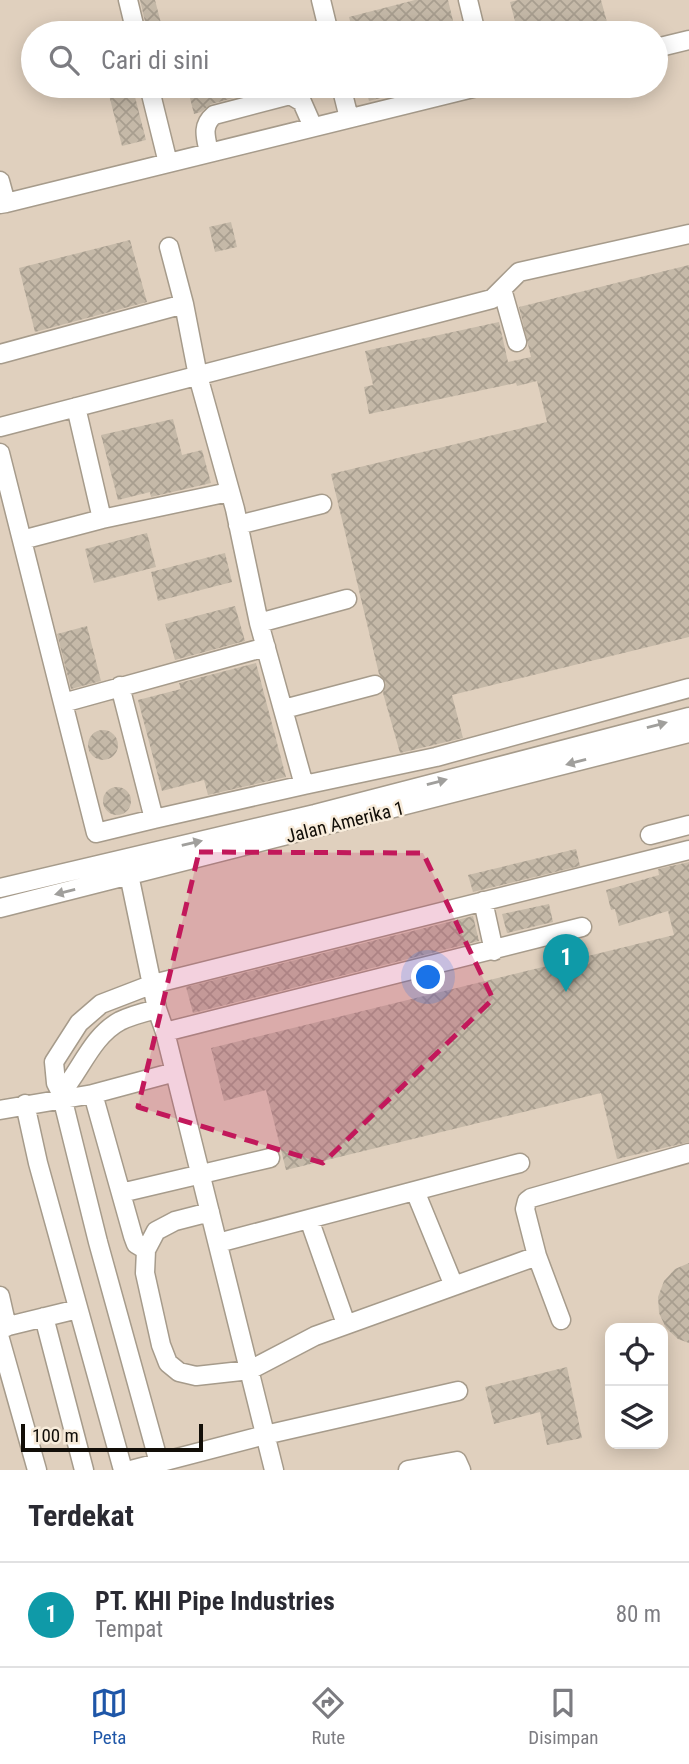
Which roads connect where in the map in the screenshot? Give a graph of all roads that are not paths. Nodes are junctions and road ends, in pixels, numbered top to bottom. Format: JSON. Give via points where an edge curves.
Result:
{"nodes":[{"id":1,"x":128,"y":0,"type":"edge"},
{"id":2,"x":321,"y":0,"type":"edge"},
{"id":3,"x":468,"y":0,"type":"edge"},
{"id":4,"x":133,"y":21,"type":"edge"},
{"id":5,"x":326,"y":21,"type":"edge"},
{"id":6,"x":473,"y":21,"type":"edge"},
{"id":7,"x":689,"y":40,"type":"edge"},
{"id":8,"x":668,"y":45,"type":"edge"},
{"id":9,"x":152,"y":98,"type":"edge"},
{"id":10,"x":279,"y":98,"type":"edge"},
{"id":11,"x":297,"y":98,"type":"edge"},
{"id":12,"x":344,"y":98,"type":"edge"},
{"id":13,"x":432,"y":98,"type":"edge"},
{"id":14,"x":349,"y":118,"type":"junction"},
{"id":15,"x":313,"y":127,"type":"junction"},
{"id":16,"x":209,"y":152,"type":"junction"},
{"id":17,"x":168,"y":163,"type":"junction"},
{"id":18,"x":0,"y":181,"type":"edge"},
{"id":19,"x":3,"y":204,"type":"edge"},
{"id":20,"x":689,"y":234,"type":"edge"},
{"id":21,"x":170,"y":247,"type":"dead end"},
{"id":22,"x":502,"y":289,"type":"junction"},
{"id":23,"x":184,"y":304,"type":"junction"},
{"id":24,"x":517,"y":342,"type":"dead end"},
{"id":25,"x":0,"y":354,"type":"edge"},
{"id":26,"x":198,"y":376,"type":"junction"},
{"id":27,"x":76,"y":407,"type":"junction"},
{"id":28,"x":0,"y":427,"type":"edge"},
{"id":29,"x":0,"y":453,"type":"edge"},
{"id":30,"x":229,"y":492,"type":"junction"},
{"id":31,"x":322,"y":504,"type":"dead end"},
{"id":32,"x":102,"y":519,"type":"junction"},
{"id":33,"x":237,"y":525,"type":"junction"},
{"id":34,"x":22,"y":540,"type":"junction"},
{"id":35,"x":347,"y":599,"type":"dead end"},
{"id":36,"x":259,"y":623,"type":"junction"},
{"id":37,"x":266,"y":648,"type":"junction"},
{"id":38,"x":375,"y":685,"type":"dead end"},
{"id":39,"x":120,"y":686,"type":"junction"},
{"id":40,"x":689,"y":688,"type":"edge"},
{"id":41,"x":63,"y":703,"type":"junction"},
{"id":42,"x":284,"y":709,"type":"junction"},
{"id":43,"x":689,"y":717,"type":"edge"},
{"id":44,"x":689,"y":733,"type":"edge"},
{"id":45,"x":304,"y":785,"type":"junction"},
{"id":46,"x":154,"y":819,"type":"junction"},
{"id":47,"x":689,"y":825,"type":"edge"},
{"id":48,"x":96,"y":833,"type":"junction"},
{"id":49,"x":650,"y":835,"type":"dead end"},
{"id":50,"x":689,"y":850,"type":"edge"},
{"id":51,"x":128,"y":866,"type":"junction"},
{"id":52,"x":109,"y":871,"type":"junction"},
{"id":53,"x":0,"y":888,"type":"edge"},
{"id":54,"x":483,"y":901,"type":"junction"},
{"id":55,"x":0,"y":908,"type":"edge"},
{"id":56,"x":582,"y":927,"type":"dead end"},
{"id":57,"x":494,"y":951,"type":"junction"},
{"id":58,"x":153,"y":984,"type":"junction"},
{"id":59,"x":158,"y":1009,"type":"junction"},
{"id":60,"x":165,"y":1032,"type":"junction"},
{"id":61,"x":175,"y":1072,"type":"junction"},
{"id":62,"x":93,"y":1094,"type":"junction"},
{"id":63,"x":62,"y":1097,"type":"junction"},
{"id":64,"x":25,"y":1104,"type":"junction"},
{"id":65,"x":0,"y":1110,"type":"edge"},
{"id":66,"x":689,"y":1153,"type":"edge"},
{"id":67,"x":270,"y":1158,"type":"dead end"},
{"id":68,"x":520,"y":1163,"type":"dead end"},
{"id":69,"x":200,"y":1173,"type":"junction"},
{"id":70,"x":415,"y":1191,"type":"junction"},
{"id":71,"x":121,"y":1193,"type":"junction"},
{"id":72,"x":210,"y":1212,"type":"junction"},
{"id":73,"x":309,"y":1219,"type":"junction"},
{"id":74,"x":218,"y":1243,"type":"junction"},
{"id":75,"x":146,"y":1250,"type":"junction"},
{"id":76,"x":537,"y":1256,"type":"junction"},
{"id":77,"x":454,"y":1286,"type":"junction"},
{"id":78,"x":0,"y":1296,"type":"edge"},
{"id":79,"x":78,"y":1310,"type":"junction"},
{"id":80,"x":44,"y":1317,"type":"junction"},
{"id":81,"x":561,"y":1320,"type":"dead end"},
{"id":82,"x":346,"y":1324,"type":"junction"},
{"id":83,"x":2,"y":1331,"type":"edge"},
{"id":84,"x":250,"y":1370,"type":"junction"},
{"id":85,"x":458,"y":1391,"type":"dead end"},
{"id":86,"x":265,"y":1434,"type":"junction"},
{"id":87,"x":160,"y":1466,"type":"edge"},
{"id":88,"x":37,"y":1470,"type":"edge"},
{"id":89,"x":84,"y":1470,"type":"edge"},
{"id":90,"x":123,"y":1470,"type":"edge"},
{"id":91,"x":131,"y":1470,"type":"edge"},
{"id":92,"x":274,"y":1470,"type":"edge"},
{"id":93,"x":408,"y":1470,"type":"edge"},
{"id":94,"x":461,"y":1470,"type":"edge"}],
"edges":[{"from":1,"to":4,"type":"lane"},
{"from":2,"to":5,"type":"lane"},
{"from":3,"to":6,"type":"lane"},
{"from":7,"to":8,"type":"lane"},
{"from":9,"to":17,"type":"lane"},
{"from":10,"to":16,"type":"lane","via":[[209,119],[205,131]]},
{"from":11,"to":15,"type":"lane"},
{"from":12,"to":14,"type":"lane"},
{"from":13,"to":14,"type":"lane"},
{"from":14,"to":15,"type":"lane"},
{"from":15,"to":16,"type":"lane"},
{"from":16,"to":17,"type":"lane"},
{"from":17,"to":19,"type":"lane"},
{"from":18,"to":19,"type":"lane"},
{"from":20,"to":22,"type":"lane","via":[[519,272]]},
{"from":21,"to":23,"type":"lane"},
{"from":22,"to":24,"type":"lane"},
{"from":22,"to":26,"type":"lane","via":[[492,299]]},
{"from":23,"to":25,"type":"lane"},
{"from":23,"to":26,"type":"lane"},
{"from":26,"to":27,"type":"lane"},
{"from":26,"to":30,"type":"lane"},
{"from":27,"to":28,"type":"lane"},
{"from":27,"to":32,"type":"lane"},
{"from":29,"to":34,"type":"lane"},
{"from":30,"to":32,"type":"lane"},
{"from":30,"to":33,"type":"lane"},
{"from":31,"to":33,"type":"lane"},
{"from":32,"to":34,"type":"lane"},
{"from":33,"to":36,"type":"lane"},
{"from":34,"to":41,"type":"lane"},
{"from":35,"to":36,"type":"lane"},
{"from":36,"to":37,"type":"lane"},
{"from":37,"to":39,"type":"lane"},
{"from":37,"to":42,"type":"lane"},
{"from":38,"to":42,"type":"lane"},
{"from":39,"to":41,"type":"lane"},
{"from":39,"to":46,"type":"lane"},
{"from":40,"to":45,"type":"lane","via":[[436,757]]},
{"from":41,"to":48,"type":"lane"},
{"from":42,"to":45,"type":"lane"},
{"from":51,"to":43,"type":"lane","name":"Jalan Amerika 1","one_way":true},
{"from":44,"to":51,"type":"lane","name":"Jalan Amerika 1","one_way":true,"via":[[320,828]]},
{"from":45,"to":46,"type":"lane"},
{"from":46,"to":48,"type":"lane"},
{"from":47,"to":49,"type":"lane"},
{"from":48,"to":52,"type":"lane"},
{"from":50,"to":54,"type":"lane"},
{"from":51,"to":52,"type":"lane","name":"Jalan Amerika 1"},
{"from":51,"to":58,"type":"lane"},
{"from":52,"to":53,"type":"lane","name":"Jalan Amerika 1"},
{"from":52,"to":55,"type":"lane","name":"Jalan Amerika 1","one_way":true},
{"from":54,"to":57,"type":"lane"},
{"from":54,"to":58,"type":"lane"},
{"from":56,"to":57,"type":"lane"},
{"from":57,"to":60,"type":"lane"},
{"from":58,"to":59,"type":"lane"},
{"from":58,"to":63,"type":"lane","via":[[101,1004],[79,1023],[54,1062]]},
{"from":59,"to":60,"type":"lane"},
{"from":59,"to":63,"type":"lane","via":[[109,1028]]},
{"from":60,"to":61,"type":"lane"},
{"from":61,"to":62,"type":"lane"},
{"from":61,"to":69,"type":"lane"},
{"from":62,"to":63,"type":"lane"},
{"from":62,"to":71,"type":"lane"},
{"from":63,"to":64,"type":"lane"},
{"from":63,"to":87,"type":"lane"},
{"from":64,"to":65,"type":"lane"},
{"from":64,"to":79,"type":"lane"},
{"from":66,"to":76,"type":"lane","via":[[531,1198],[525,1209]]},
{"from":67,"to":69,"type":"lane"},
{"from":68,"to":70,"type":"lane"},
{"from":69,"to":71,"type":"lane"},
{"from":69,"to":72,"type":"lane"},
{"from":70,"to":73,"type":"lane"},
{"from":70,"to":77,"type":"lane"},
{"from":71,"to":75,"type":"lane","via":[[136,1244]]},
{"from":72,"to":74,"type":"lane"},
{"from":72,"to":75,"type":"lane","via":[[175,1220],[156,1231]]},
{"from":73,"to":74,"type":"lane"},
{"from":73,"to":82,"type":"lane"},
{"from":74,"to":84,"type":"lane"},
{"from":75,"to":84,"type":"lane","via":[[145,1273],[168,1363],[179,1372],[196,1376]]},
{"from":76,"to":77,"type":"lane"},
{"from":76,"to":81,"type":"lane"},
{"from":77,"to":82,"type":"lane"},
{"from":78,"to":83,"type":"lane"},
{"from":79,"to":80,"type":"lane"},
{"from":79,"to":90,"type":"lane"},
{"from":80,"to":83,"type":"lane"},
{"from":80,"to":89,"type":"lane"},
{"from":82,"to":84,"type":"lane"},
{"from":83,"to":88,"type":"lane"},
{"from":84,"to":86,"type":"lane"},
{"from":85,"to":86,"type":"lane"},
{"from":86,"to":87,"type":"lane"},
{"from":86,"to":92,"type":"lane"},
{"from":87,"to":91,"type":"lane"},
{"from":93,"to":94,"type":"lane","via":[[457,1461]]}]}
